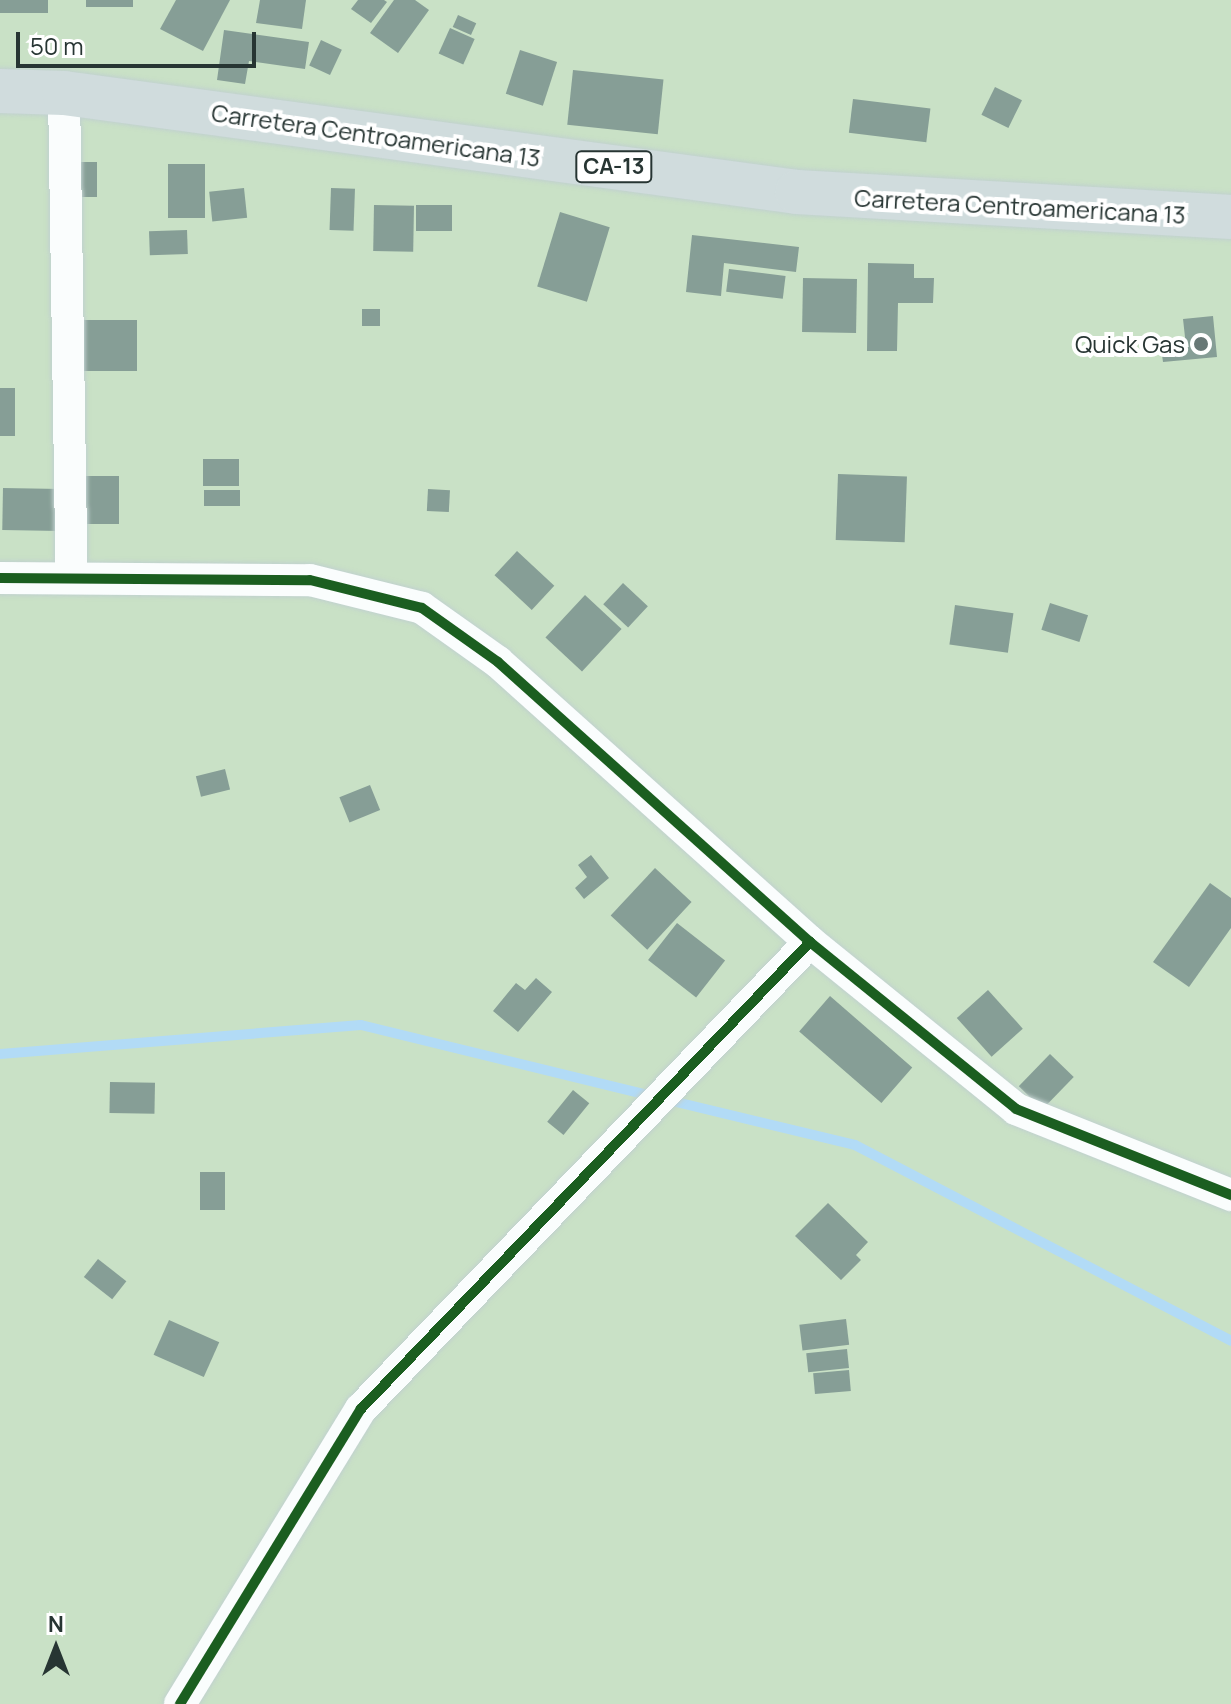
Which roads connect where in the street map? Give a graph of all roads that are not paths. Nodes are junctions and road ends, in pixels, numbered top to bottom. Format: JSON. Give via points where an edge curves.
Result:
{"nodes":[{"id":1,"x":0,"y":91,"type":"edge"},
{"id":2,"x":64,"y":93,"type":"junction"},
{"id":3,"x":1231,"y":217,"type":"edge"},
{"id":4,"x":72,"y":577,"type":"junction"},
{"id":5,"x":0,"y":578,"type":"edge"},
{"id":6,"x":810,"y":942,"type":"junction"},
{"id":7,"x":1231,"y":1195,"type":"edge"},
{"id":8,"x":180,"y":1704,"type":"edge"}],
"edges":[{"from":1,"to":2,"type":"highway","name":"Carretera Centroamericana 13","number":"CA-13"},
{"from":2,"to":3,"type":"highway","name":"Carretera Centroamericana 13","number":"CA-13","via":[[797,192]]},
{"from":2,"to":4,"type":"street"},
{"from":4,"to":5,"type":"street"},
{"from":4,"to":6,"type":"street","via":[[310,580],[422,608],[498,662]]},
{"from":6,"to":7,"type":"street","via":[[1016,1109]]},
{"from":6,"to":8,"type":"street","via":[[361,1409]]}]}
